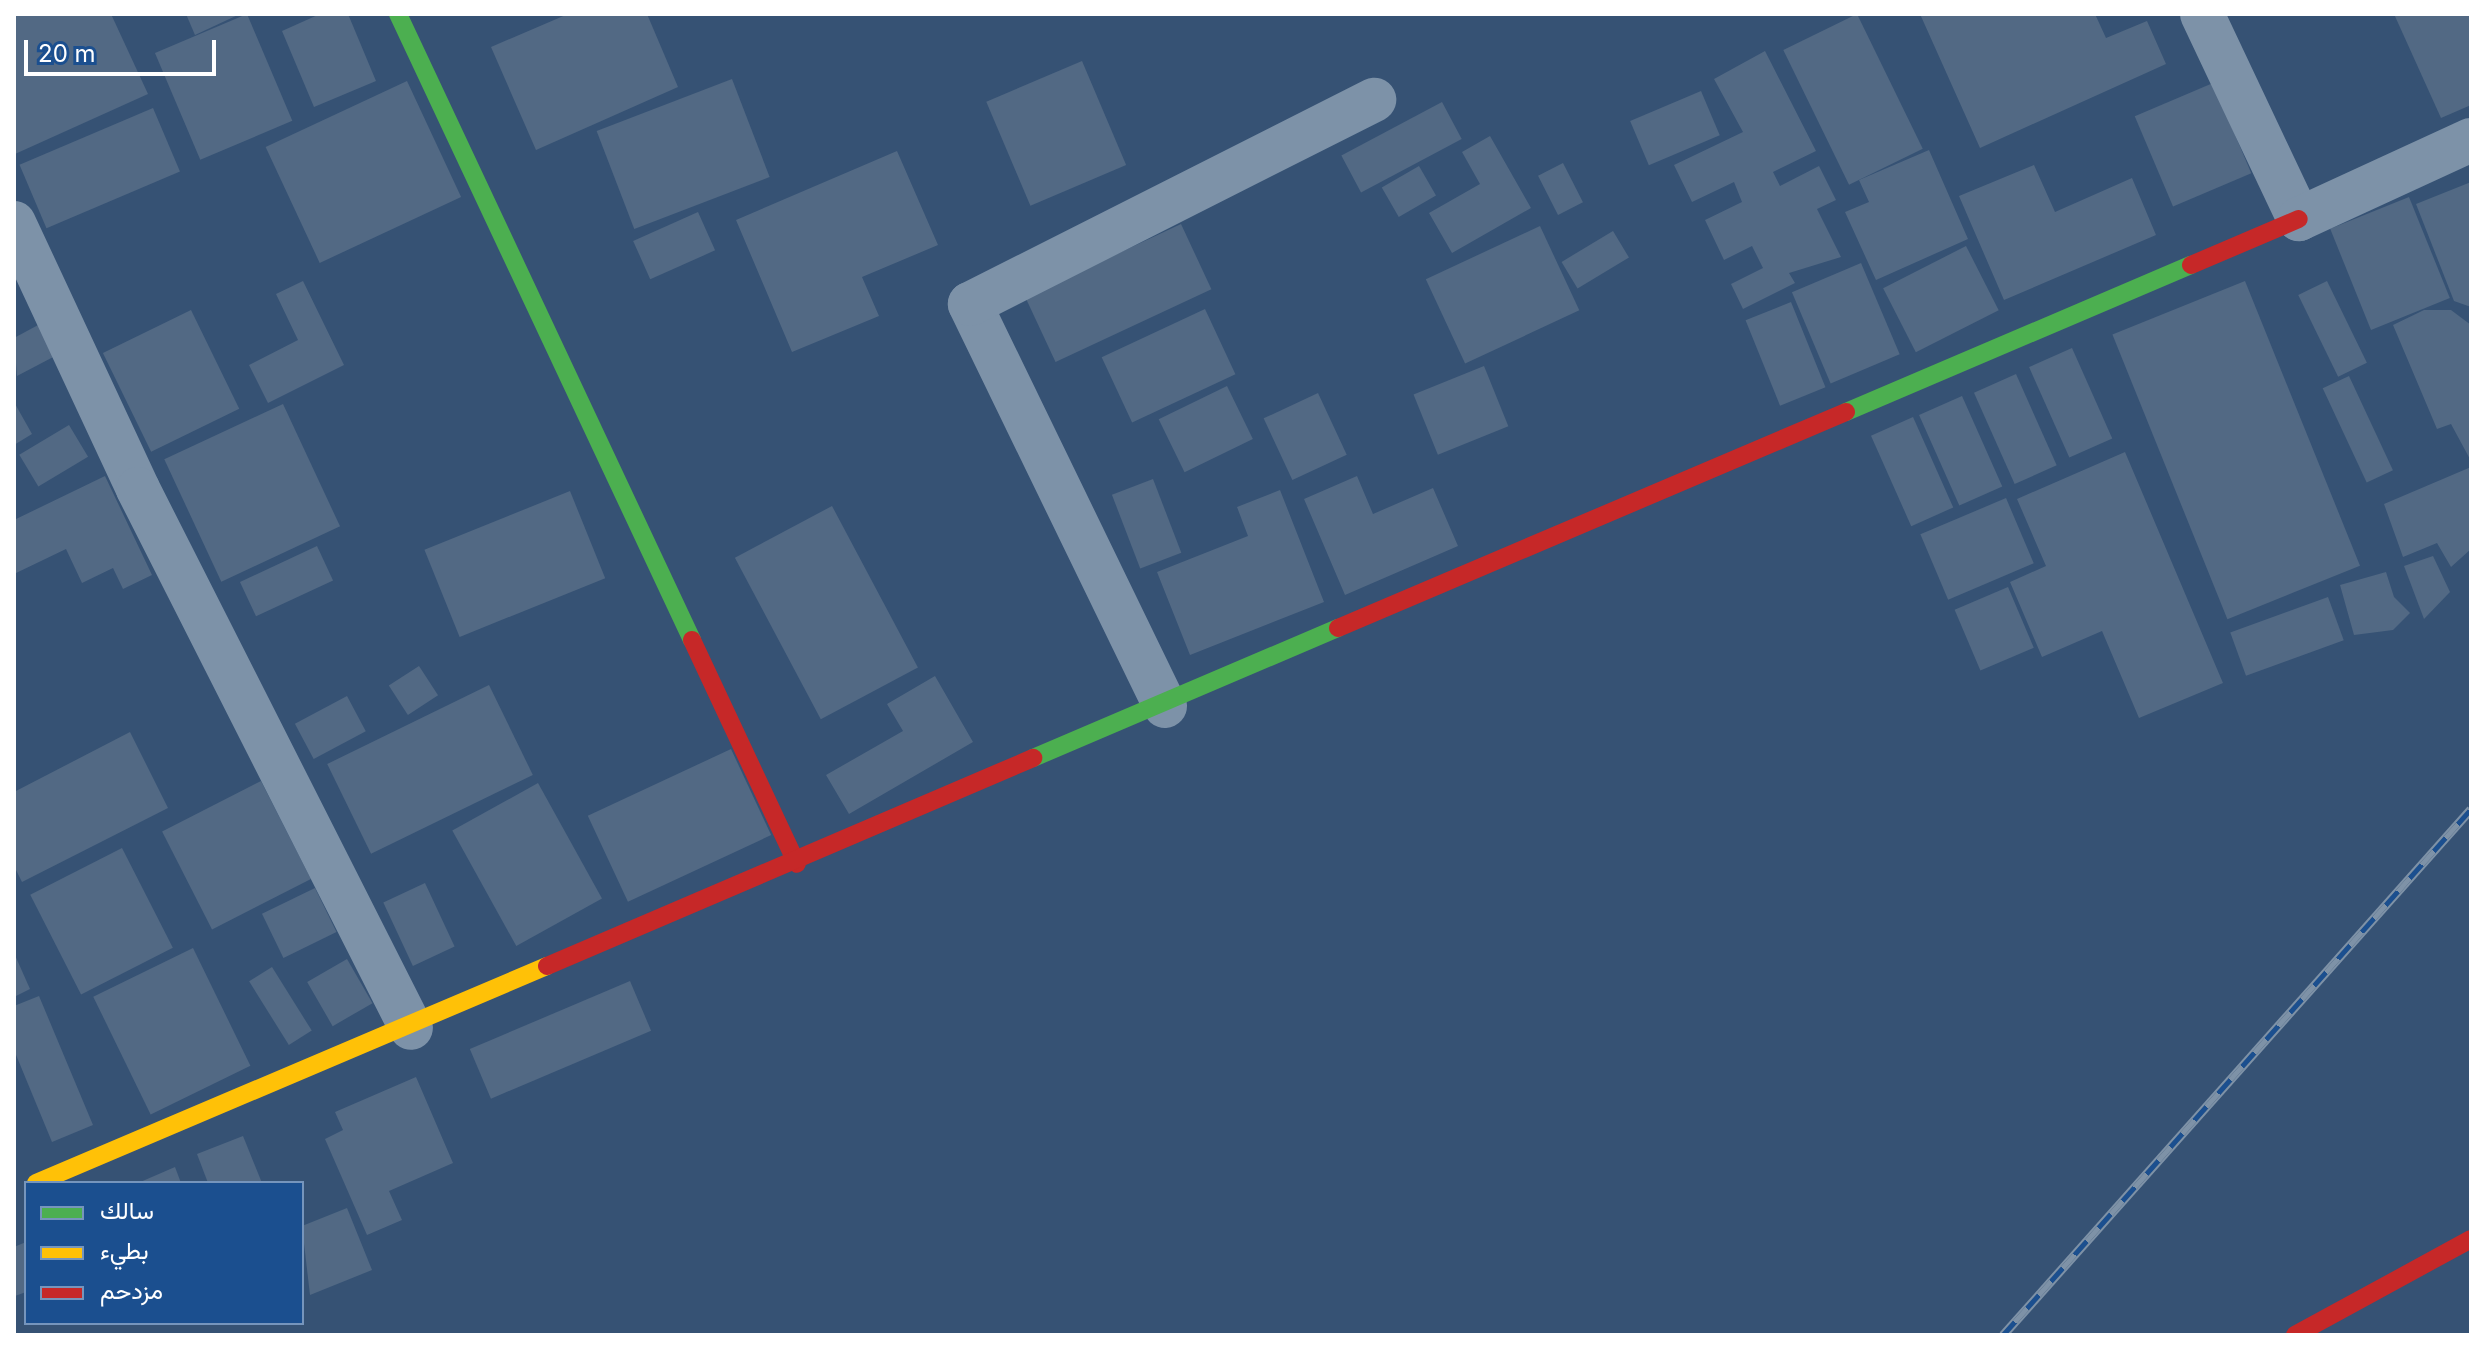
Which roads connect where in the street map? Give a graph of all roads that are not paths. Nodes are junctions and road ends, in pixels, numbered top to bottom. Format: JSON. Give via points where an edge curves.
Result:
{"nodes":[{"id":1,"x":398,"y":14,"type":"edge"},
{"id":2,"x":2202,"y":14,"type":"edge"},
{"id":3,"x":1374,"y":100,"type":"dead end"},
{"id":4,"x":2471,"y":140,"type":"edge"},
{"id":5,"x":2299,"y":219,"type":"junction"},
{"id":6,"x":14,"y":223,"type":"edge"},
{"id":7,"x":1165,"y":706,"type":"junction"},
{"id":8,"x":797,"y":864,"type":"junction"},
{"id":9,"x":411,"y":1028,"type":"junction"},
{"id":10,"x":41,"y":1181,"type":"edge"},
{"id":11,"x":2468,"y":1248,"type":"edge"},
{"id":12,"x":2295,"y":1335,"type":"edge"}],
"edges":[{"from":1,"to":8,"type":"street"},
{"from":2,"to":5,"type":"street"},
{"from":3,"to":7,"type":"street","via":[[970,304]]},
{"from":4,"to":5,"type":"street"},
{"from":5,"to":7,"type":"street"},
{"from":6,"to":9,"type":"street","via":[[138,489]]},
{"from":7,"to":8,"type":"street"},
{"from":8,"to":9,"type":"street"},
{"from":9,"to":10,"type":"street"},
{"from":11,"to":12,"type":"street"}]}
